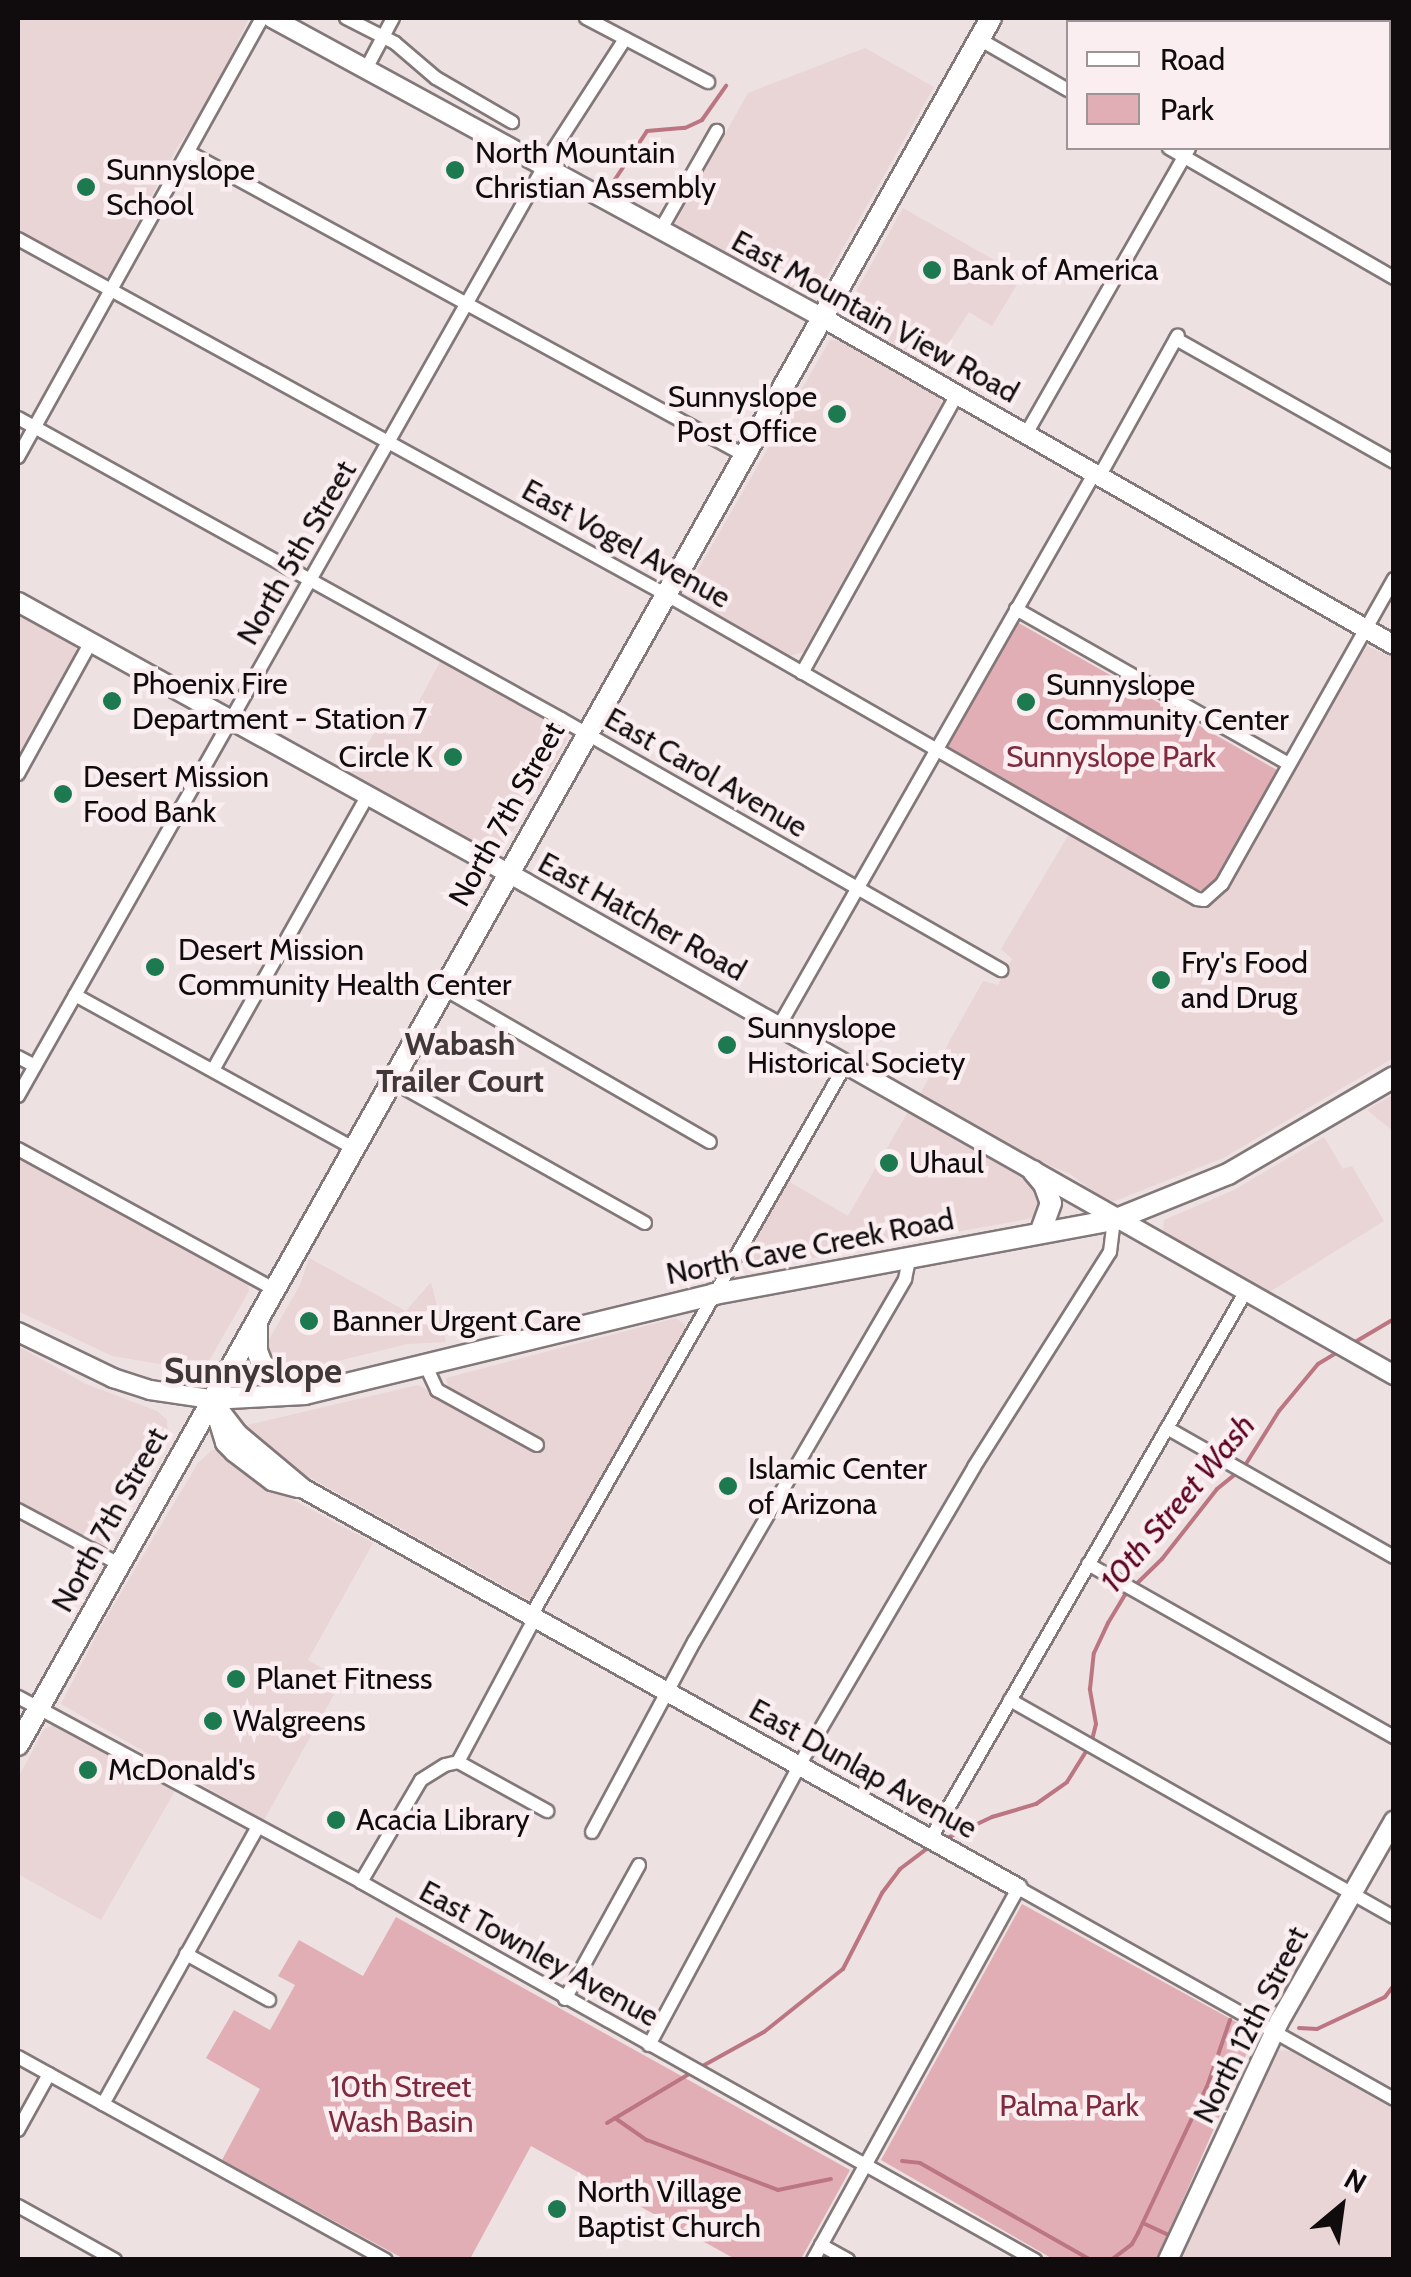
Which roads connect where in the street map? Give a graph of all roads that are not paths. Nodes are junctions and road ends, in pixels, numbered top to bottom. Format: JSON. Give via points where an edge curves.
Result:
{"nodes":[{"id":1,"x":262,"y":18,"type":"edge"},
{"id":2,"x":272,"y":18,"type":"edge"},
{"id":3,"x":346,"y":18,"type":"edge"},
{"id":4,"x":393,"y":18,"type":"edge"},
{"id":5,"x":586,"y":18,"type":"edge"},
{"id":6,"x":992,"y":18,"type":"edge"},
{"id":7,"x":381,"y":36,"type":"junction"},
{"id":8,"x":626,"y":39,"type":"junction"},
{"id":9,"x":979,"y":39,"type":"junction"},
{"id":10,"x":366,"y":69,"type":"junction"},
{"id":11,"x":708,"y":82,"type":"dead end"},
{"id":12,"x":1066,"y":89,"type":"edge"},
{"id":13,"x":512,"y":122,"type":"dead end"},
{"id":14,"x":717,"y":131,"type":"dead end"},
{"id":15,"x":190,"y":152,"type":"junction"},
{"id":16,"x":1186,"y":152,"type":"edge"},
{"id":17,"x":545,"y":165,"type":"junction"},
{"id":18,"x":661,"y":229,"type":"junction"},
{"id":19,"x":18,"y":239,"type":"edge"},
{"id":20,"x":1394,"y":278,"type":"edge"},
{"id":21,"x":113,"y":291,"type":"junction"},
{"id":22,"x":467,"y":303,"type":"junction"},
{"id":23,"x":823,"y":318,"type":"junction"},
{"id":24,"x":957,"y":394,"type":"junction"},
{"id":25,"x":18,"y":418,"type":"edge"},
{"id":26,"x":34,"y":428,"type":"junction"},
{"id":27,"x":1026,"y":434,"type":"junction"},
{"id":28,"x":390,"y":441,"type":"junction"},
{"id":29,"x":744,"y":455,"type":"junction"},
{"id":30,"x":18,"y":457,"type":"edge"},
{"id":31,"x":1394,"y":462,"type":"edge"},
{"id":32,"x":1096,"y":475,"type":"junction"},
{"id":33,"x":1394,"y":578,"type":"edge"},
{"id":34,"x":309,"y":580,"type":"junction"},
{"id":35,"x":667,"y":595,"type":"junction"},
{"id":36,"x":18,"y":602,"type":"edge"},
{"id":37,"x":1016,"y":609,"type":"junction"},
{"id":38,"x":1365,"y":628,"type":"junction"},
{"id":39,"x":91,"y":642,"type":"junction"},
{"id":40,"x":1394,"y":644,"type":"edge"},
{"id":41,"x":802,"y":673,"type":"junction"},
{"id":42,"x":231,"y":719,"type":"junction"},
{"id":43,"x":586,"y":734,"type":"junction"},
{"id":44,"x":937,"y":750,"type":"junction"},
{"id":45,"x":1288,"y":764,"type":"junction"},
{"id":46,"x":18,"y":774,"type":"edge"},
{"id":47,"x":368,"y":795,"type":"junction"},
{"id":48,"x":508,"y":873,"type":"junction"},
{"id":49,"x":859,"y":889,"type":"junction"},
{"id":50,"x":1001,"y":970,"type":"dead end"},
{"id":51,"x":443,"y":988,"type":"junction"},
{"id":52,"x":75,"y":994,"type":"junction"},
{"id":53,"x":779,"y":1026,"type":"junction"},
{"id":54,"x":18,"y":1056,"type":"edge"},
{"id":55,"x":846,"y":1064,"type":"junction"},
{"id":56,"x":35,"y":1066,"type":"junction"},
{"id":57,"x":213,"y":1070,"type":"junction"},
{"id":58,"x":1394,"y":1076,"type":"edge"},
{"id":59,"x":392,"y":1080,"type":"junction"},
{"id":60,"x":18,"y":1096,"type":"edge"},
{"id":61,"x":710,"y":1142,"type":"dead end"},
{"id":62,"x":18,"y":1149,"type":"edge"},
{"id":63,"x":354,"y":1149,"type":"junction"},
{"id":64,"x":1033,"y":1171,"type":"junction"},
{"id":65,"x":1114,"y":1220,"type":"junction"},
{"id":66,"x":644,"y":1223,"type":"dead end"},
{"id":67,"x":1040,"y":1233,"type":"junction"},
{"id":68,"x":910,"y":1255,"type":"junction"},
{"id":69,"x":274,"y":1289,"type":"junction"},
{"id":70,"x":1246,"y":1291,"type":"junction"},
{"id":71,"x":714,"y":1294,"type":"junction"},
{"id":72,"x":258,"y":1316,"type":"junction"},
{"id":73,"x":18,"y":1332,"type":"edge"},
{"id":74,"x":425,"y":1364,"type":"junction"},
{"id":75,"x":1394,"y":1374,"type":"edge"},
{"id":76,"x":327,"y":1390,"type":"junction"},
{"id":77,"x":211,"y":1399,"type":"junction"},
{"id":78,"x":1167,"y":1428,"type":"junction"},
{"id":79,"x":537,"y":1445,"type":"dead end"},
{"id":80,"x":18,"y":1510,"type":"edge"},
{"id":81,"x":1394,"y":1557,"type":"edge"},
{"id":82,"x":1088,"y":1564,"type":"junction"},
{"id":83,"x":121,"y":1565,"type":"junction"},
{"id":84,"x":533,"y":1617,"type":"junction"},
{"id":85,"x":668,"y":1692,"type":"junction"},
{"id":86,"x":18,"y":1697,"type":"edge"},
{"id":87,"x":1010,"y":1700,"type":"junction"},
{"id":88,"x":38,"y":1708,"type":"junction"},
{"id":89,"x":1394,"y":1737,"type":"edge"},
{"id":90,"x":18,"y":1745,"type":"edge"},
{"id":91,"x":458,"y":1762,"type":"junction"},
{"id":92,"x":803,"y":1766,"type":"junction"},
{"id":93,"x":547,"y":1811,"type":"dead end"},
{"id":94,"x":1394,"y":1820,"type":"edge"},
{"id":95,"x":258,"y":1827,"type":"junction"},
{"id":96,"x":592,"y":1832,"type":"dead end"},
{"id":97,"x":931,"y":1838,"type":"junction"},
{"id":98,"x":639,"y":1865,"type":"dead end"},
{"id":99,"x":360,"y":1882,"type":"junction"},
{"id":100,"x":1018,"y":1888,"type":"junction"},
{"id":101,"x":1351,"y":1893,"type":"junction"},
{"id":102,"x":1394,"y":1917,"type":"edge"},
{"id":103,"x":186,"y":1954,"type":"junction"},
{"id":104,"x":565,"y":1999,"type":"junction"},
{"id":105,"x":269,"y":2000,"type":"dead end"},
{"id":106,"x":1274,"y":2032,"type":"junction"},
{"id":107,"x":649,"y":2045,"type":"junction"},
{"id":108,"x":18,"y":2057,"type":"edge"},
{"id":109,"x":49,"y":2074,"type":"junction"},
{"id":110,"x":1394,"y":2098,"type":"edge"},
{"id":111,"x":103,"y":2104,"type":"junction"},
{"id":112,"x":18,"y":2130,"type":"edge"},
{"id":113,"x":864,"y":2164,"type":"junction"},
{"id":114,"x":18,"y":2206,"type":"edge"},
{"id":115,"x":821,"y":2245,"type":"junction"},
{"id":116,"x":115,"y":2260,"type":"edge"},
{"id":117,"x":386,"y":2260,"type":"edge"},
{"id":118,"x":813,"y":2260,"type":"edge"},
{"id":119,"x":848,"y":2260,"type":"edge"},
{"id":120,"x":1035,"y":2260,"type":"edge"},
{"id":121,"x":1168,"y":2260,"type":"edge"}],
"edges":[{"from":1,"to":15,"type":"street"},
{"from":2,"to":10,"type":"street","name":"East Mountain View Road"},
{"from":3,"to":7,"type":"street"},
{"from":4,"to":7,"type":"street"},
{"from":5,"to":8,"type":"street"},
{"from":6,"to":9,"type":"main road","name":"North 7th Street"},
{"from":7,"to":10,"type":"street"},
{"from":7,"to":13,"type":"street"},
{"from":8,"to":11,"type":"street"},
{"from":8,"to":17,"type":"street","name":"North 5th Street"},
{"from":9,"to":12,"type":"street"},
{"from":9,"to":23,"type":"main road","name":"North 7th Street"},
{"from":10,"to":17,"type":"street","name":"East Mountain View Road"},
{"from":14,"to":18,"type":"street"},
{"from":15,"to":21,"type":"street"},
{"from":15,"to":22,"type":"street"},
{"from":16,"to":20,"type":"street"},
{"from":16,"to":27,"type":"street"},
{"from":17,"to":18,"type":"street","name":"East Mountain View Road"},
{"from":17,"to":22,"type":"street","name":"North 5th Street"},
{"from":18,"to":23,"type":"street","name":"East Mountain View Road"},
{"from":19,"to":21,"type":"street","name":"East Vogel Avenue"},
{"from":21,"to":26,"type":"street"},
{"from":21,"to":28,"type":"street","name":"East Vogel Avenue"},
{"from":22,"to":28,"type":"street","name":"North 5th Street"},
{"from":22,"to":29,"type":"street"},
{"from":23,"to":24,"type":"street","name":"East Mountain View Road"},
{"from":23,"to":29,"type":"main road","name":"North 7th Street"},
{"from":24,"to":27,"type":"street","name":"East Mountain View Road"},
{"from":24,"to":41,"type":"street"},
{"from":25,"to":26,"type":"street","name":"East Carol Avenue"},
{"from":26,"to":30,"type":"street"},
{"from":26,"to":34,"type":"street","name":"East Carol Avenue"},
{"from":27,"to":32,"type":"street","name":"East Mountain View Road"},
{"from":28,"to":34,"type":"street","name":"North 5th Street"},
{"from":28,"to":35,"type":"street","name":"East Vogel Avenue"},
{"from":29,"to":35,"type":"main road","name":"North 7th Street"},
{"from":31,"to":32,"type":"street","via":[[1177,337]]},
{"from":32,"to":37,"type":"street"},
{"from":32,"to":38,"type":"street","name":"East Mountain View Road"},
{"from":33,"to":38,"type":"street"},
{"from":34,"to":42,"type":"street","name":"North 5th Street"},
{"from":34,"to":43,"type":"street","name":"East Carol Avenue"},
{"from":35,"to":41,"type":"street","name":"East Vogel Avenue"},
{"from":35,"to":43,"type":"main road","name":"North 7th Street"},
{"from":36,"to":39,"type":"street","name":"East Hatcher Road"},
{"from":37,"to":44,"type":"street"},
{"from":37,"to":45,"type":"street"},
{"from":38,"to":40,"type":"street","name":"East Mountain View Road"},
{"from":38,"to":45,"type":"street"},
{"from":39,"to":42,"type":"street","name":"East Hatcher Road"},
{"from":39,"to":46,"type":"street"},
{"from":41,"to":44,"type":"street","name":"East Vogel Avenue"},
{"from":42,"to":47,"type":"street","name":"East Hatcher Road"},
{"from":42,"to":52,"type":"street","name":"North 5th Street"},
{"from":43,"to":48,"type":"main road","name":"North 7th Street"},
{"from":43,"to":49,"type":"street","name":"East Carol Avenue"},
{"from":44,"to":45,"type":"street","name":"East Vogel Avenue","via":[[1204,900],[1222,884]]},
{"from":44,"to":49,"type":"street"},
{"from":47,"to":48,"type":"street","name":"East Hatcher Road"},
{"from":47,"to":57,"type":"street"},
{"from":48,"to":51,"type":"main road","name":"North 7th Street"},
{"from":48,"to":53,"type":"street","name":"East Hatcher Road"},
{"from":49,"to":50,"type":"street","name":"East Carol Avenue"},
{"from":49,"to":53,"type":"street"},
{"from":51,"to":59,"type":"main road","name":"North 7th Street"},
{"from":51,"to":61,"type":"street"},
{"from":52,"to":56,"type":"street","name":"North 5th Street"},
{"from":52,"to":57,"type":"street"},
{"from":53,"to":55,"type":"street","name":"East Hatcher Road"},
{"from":54,"to":56,"type":"street"},
{"from":55,"to":64,"type":"street","name":"East Hatcher Road"},
{"from":55,"to":71,"type":"street"},
{"from":56,"to":60,"type":"street","name":"North 5th Street"},
{"from":57,"to":63,"type":"street"},
{"from":58,"to":65,"type":"main road","name":"North Cave Creek Road","via":[[1228,1174]]},
{"from":59,"to":63,"type":"main road","name":"North 7th Street"},
{"from":59,"to":66,"type":"street"},
{"from":62,"to":69,"type":"street"},
{"from":63,"to":69,"type":"main road","name":"North 7th Street"},
{"from":64,"to":65,"type":"street","name":"East Hatcher Road"},
{"from":64,"to":67,"type":"main road","via":[[1052,1202]]},
{"from":65,"to":67,"type":"main road","name":"North Cave Creek Road"},
{"from":65,"to":70,"type":"street","name":"East Hatcher Road"},
{"from":65,"to":92,"type":"street","via":[[1110,1252],[974,1467]]},
{"from":67,"to":68,"type":"main road","name":"North Cave Creek Road"},
{"from":68,"to":71,"type":"main road","name":"North Cave Creek Road"},
{"from":68,"to":85,"type":"street","via":[[905,1280]]},
{"from":69,"to":72,"type":"main road","name":"North 7th Street"},
{"from":70,"to":75,"type":"street","name":"East Hatcher Road"},
{"from":70,"to":78,"type":"street"},
{"from":71,"to":74,"type":"main road","name":"North Cave Creek Road"},
{"from":71,"to":84,"type":"street"},
{"from":72,"to":76,"type":"main road","via":[[262,1364],[291,1383]]},
{"from":72,"to":77,"type":"main road","name":"North 7th Street"},
{"from":73,"to":77,"type":"street","via":[[113,1378]]},
{"from":74,"to":76,"type":"main road","name":"North Cave Creek Road"},
{"from":74,"to":79,"type":"street","via":[[437,1390]]},
{"from":76,"to":77,"type":"main road","name":"North Cave Creek Road"},
{"from":77,"to":83,"type":"main road","name":"North 7th Street"},
{"from":77,"to":84,"type":"street","name":"East Dunlap Avenue","via":[[238,1434],[304,1489]]},
{"from":78,"to":81,"type":"street"},
{"from":78,"to":82,"type":"street"},
{"from":80,"to":83,"type":"street"},
{"from":82,"to":87,"type":"street"},
{"from":82,"to":89,"type":"street"},
{"from":83,"to":88,"type":"main road","name":"North 7th Street"},
{"from":84,"to":85,"type":"street","name":"East Dunlap Avenue"},
{"from":84,"to":91,"type":"street"},
{"from":85,"to":92,"type":"street","name":"East Dunlap Avenue"},
{"from":85,"to":96,"type":"street"},
{"from":86,"to":88,"type":"street","name":"East Townley Avenue"},
{"from":87,"to":97,"type":"street"},
{"from":87,"to":101,"type":"street"},
{"from":88,"to":90,"type":"main road","name":"North 7th Street"},
{"from":88,"to":95,"type":"street","name":"East Townley Avenue"},
{"from":91,"to":93,"type":"street"},
{"from":91,"to":99,"type":"street","via":[[421,1780]]},
{"from":92,"to":97,"type":"street","name":"East Dunlap Avenue"},
{"from":92,"to":107,"type":"street"},
{"from":94,"to":101,"type":"street","name":"North 12th Street"},
{"from":95,"to":99,"type":"street","name":"East Townley Avenue"},
{"from":95,"to":103,"type":"street"},
{"from":97,"to":100,"type":"street","name":"East Dunlap Avenue"},
{"from":98,"to":104,"type":"street"},
{"from":99,"to":104,"type":"street","name":"East Townley Avenue"},
{"from":100,"to":106,"type":"street","name":"East Dunlap Avenue"},
{"from":100,"to":113,"type":"street"},
{"from":101,"to":102,"type":"street"},
{"from":101,"to":106,"type":"street","name":"North 12th Street"},
{"from":103,"to":105,"type":"street"},
{"from":103,"to":111,"type":"street"},
{"from":104,"to":107,"type":"street","name":"East Townley Avenue"},
{"from":106,"to":110,"type":"street","name":"East Dunlap Avenue"},
{"from":106,"to":121,"type":"street","name":"North 12th Street"},
{"from":107,"to":113,"type":"street","name":"East Townley Avenue"},
{"from":108,"to":109,"type":"street"},
{"from":109,"to":111,"type":"street"},
{"from":109,"to":112,"type":"street"},
{"from":111,"to":117,"type":"street"},
{"from":113,"to":115,"type":"street"},
{"from":113,"to":120,"type":"street","name":"East Townley Avenue"},
{"from":114,"to":116,"type":"street"},
{"from":115,"to":118,"type":"street"},
{"from":115,"to":119,"type":"street"}]}
